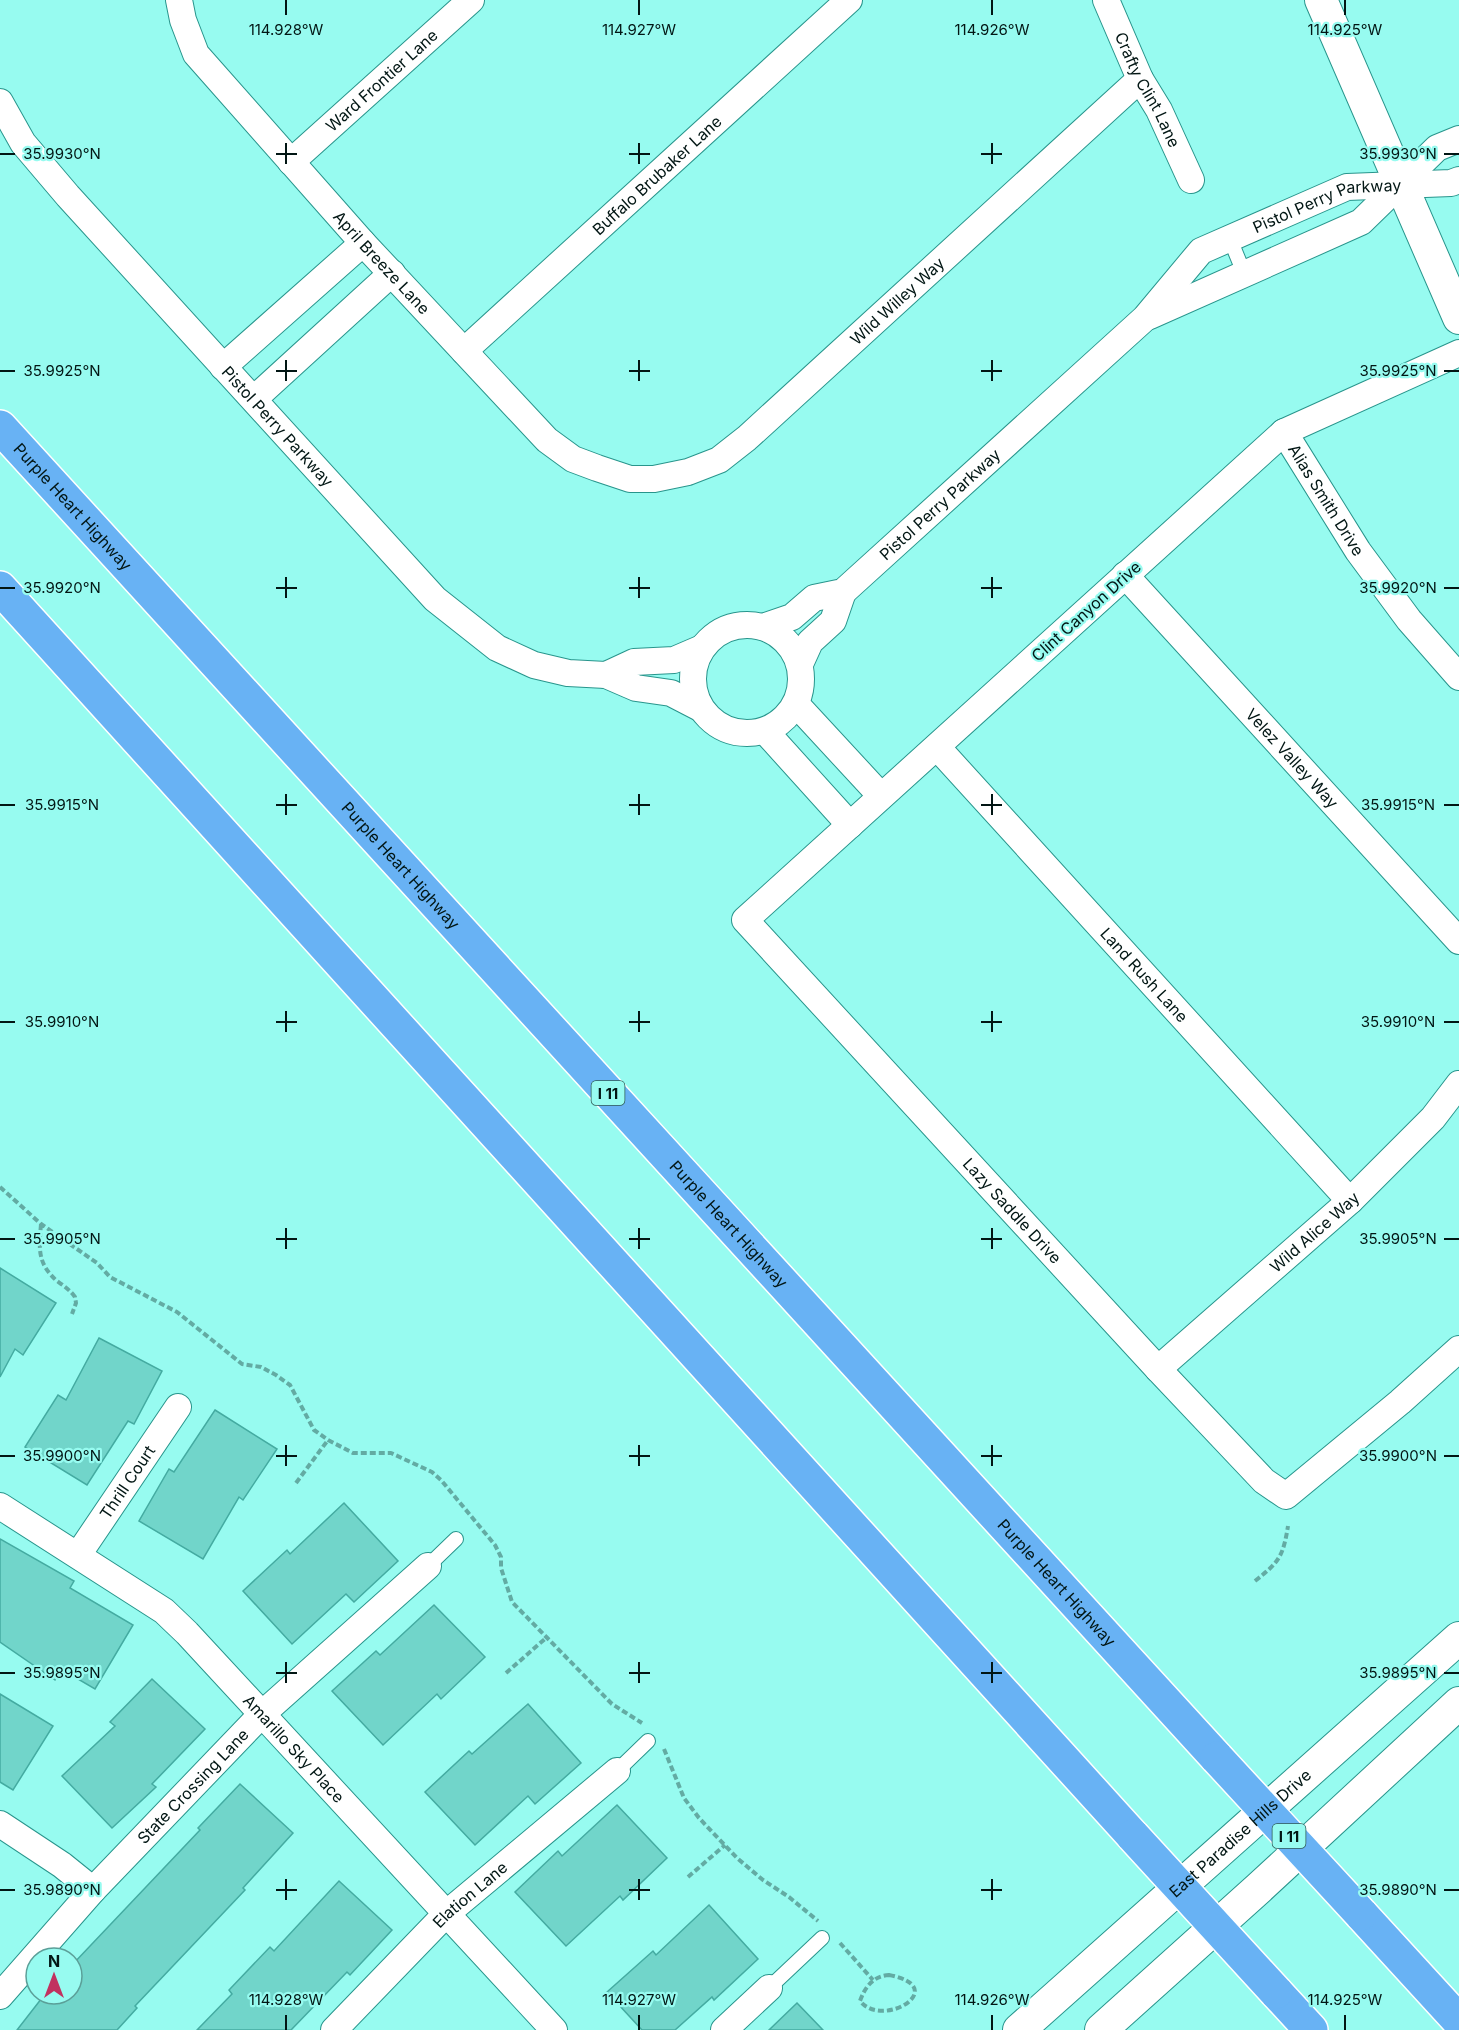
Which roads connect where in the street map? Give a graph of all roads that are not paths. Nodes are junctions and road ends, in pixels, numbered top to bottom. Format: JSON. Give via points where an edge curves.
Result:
{"nodes":[{"id":1,"x":179,"y":0,"type":"edge"},
{"id":2,"x":471,"y":0,"type":"edge"},
{"id":3,"x":849,"y":0,"type":"edge"},
{"id":4,"x":1106,"y":0,"type":"edge"},
{"id":5,"x":1321,"y":0,"type":"edge"},
{"id":6,"x":1140,"y":79,"type":"junction"},
{"id":7,"x":0,"y":102,"type":"edge"},
{"id":8,"x":1459,"y":139,"type":"edge"},
{"id":9,"x":291,"y":162,"type":"junction"},
{"id":10,"x":1191,"y":180,"type":"dead end"},
{"id":11,"x":1459,"y":180,"type":"edge"},
{"id":12,"x":1400,"y":185,"type":"junction"},
{"id":13,"x":1230,"y":239,"type":"junction"},
{"id":14,"x":363,"y":243,"type":"junction"},
{"id":15,"x":392,"y":273,"type":"junction"},
{"id":16,"x":1245,"y":273,"type":"junction"},
{"id":17,"x":1145,"y":318,"type":"junction"},
{"id":18,"x":1459,"y":318,"type":"edge"},
{"id":19,"x":464,"y":351,"type":"junction"},
{"id":20,"x":1459,"y":353,"type":"edge"},
{"id":21,"x":223,"y":367,"type":"junction"},
{"id":22,"x":254,"y":399,"type":"junction"},
{"id":23,"x":0,"y":427,"type":"edge"},
{"id":24,"x":1284,"y":432,"type":"junction"},
{"id":25,"x":630,"y":479,"type":"joint"},
{"id":26,"x":1125,"y":575,"type":"junction"},
{"id":27,"x":0,"y":588,"type":"edge"},
{"id":28,"x":843,"y":592,"type":"junction"},
{"id":29,"x":763,"y":627,"type":"junction"},
{"id":30,"x":702,"y":648,"type":"junction"},
{"id":31,"x":800,"y":663,"type":"junction"},
{"id":32,"x":606,"y":675,"type":"junction"},
{"id":33,"x":1459,"y":677,"type":"edge"},
{"id":34,"x":796,"y":704,"type":"junction"},
{"id":35,"x":700,"y":708,"type":"junction"},
{"id":36,"x":765,"y":731,"type":"junction"},
{"id":37,"x":937,"y":747,"type":"junction"},
{"id":38,"x":881,"y":796,"type":"junction"},
{"id":39,"x":850,"y":825,"type":"junction"},
{"id":40,"x":745,"y":920,"type":"joint"},
{"id":41,"x":1459,"y":941,"type":"edge"},
{"id":42,"x":1459,"y":1084,"type":"edge"},
{"id":43,"x":1350,"y":1201,"type":"junction"},
{"id":44,"x":1459,"y":1349,"type":"edge"},
{"id":45,"x":1158,"y":1369,"type":"junction"},
{"id":46,"x":178,"y":1407,"type":"dead end"},
{"id":47,"x":0,"y":1506,"type":"edge"},
{"id":48,"x":456,"y":1539,"type":"dead end"},
{"id":49,"x":78,"y":1555,"type":"junction"},
{"id":50,"x":428,"y":1566,"type":"joint"},
{"id":51,"x":1459,"y":1638,"type":"edge"},
{"id":52,"x":1459,"y":1703,"type":"edge"},
{"id":53,"x":262,"y":1714,"type":"junction"},
{"id":54,"x":648,"y":1741,"type":"dead end"},
{"id":55,"x":617,"y":1771,"type":"joint"},
{"id":56,"x":0,"y":1824,"type":"edge"},
{"id":57,"x":93,"y":1890,"type":"junction"},
{"id":58,"x":446,"y":1914,"type":"junction"},
{"id":59,"x":822,"y":1938,"type":"dead end"},
{"id":60,"x":769,"y":1988,"type":"joint"},
{"id":61,"x":0,"y":1996,"type":"edge"},
{"id":62,"x":1459,"y":2021,"type":"edge"},
{"id":63,"x":334,"y":2030,"type":"edge"},
{"id":64,"x":554,"y":2030,"type":"edge"},
{"id":65,"x":724,"y":2030,"type":"edge"},
{"id":66,"x":1019,"y":2030,"type":"edge"},
{"id":67,"x":1101,"y":2030,"type":"edge"},
{"id":68,"x":1311,"y":2030,"type":"edge"}],
"edges":[{"from":1,"to":9,"type":"street","name":"April Breeze Lane","via":[[196,54]]},
{"from":2,"to":9,"type":"street","name":"Ward Frontier Lane"},
{"from":3,"to":19,"type":"street","name":"Buffalo Brubaker Lane"},
{"from":4,"to":6,"type":"street","name":"Crafty Clint Lane"},
{"from":5,"to":12,"type":"street"},
{"from":6,"to":10,"type":"street","name":"Crafty Clint Lane"},
{"from":6,"to":25,"type":"street","name":"Wild Willey Way","via":[[747,438],[718,459],[688,472]]},
{"from":7,"to":21,"type":"street","name":"Pistol Perry Parkway","via":[[23,143]]},
{"from":8,"to":12,"type":"street","via":[[1437,148]]},
{"from":9,"to":14,"type":"street","name":"April Breeze Lane"},
{"from":11,"to":12,"type":"street"},
{"from":12,"to":13,"type":"street","name":"Pistol Perry Parkway","via":[[1347,187]]},
{"from":12,"to":16,"type":"street","name":"Pistol Perry Parkway","via":[[1361,222]]},
{"from":12,"to":18,"type":"street"},
{"from":13,"to":16,"type":"lane"},
{"from":13,"to":17,"type":"street","name":"Pistol Perry Parkway","via":[[1202,251]]},
{"from":14,"to":15,"type":"street","name":"April Breeze Lane"},
{"from":14,"to":21,"type":"street"},
{"from":15,"to":19,"type":"street","name":"April Breeze Lane"},
{"from":15,"to":22,"type":"street"},
{"from":16,"to":17,"type":"street","name":"Pistol Perry Parkway"},
{"from":17,"to":28,"type":"street","name":"Pistol Perry Parkway"},
{"from":19,"to":25,"type":"street","name":"April Breeze Lane","via":[[548,440],[573,459]]},
{"from":20,"to":24,"type":"street","name":"Clint Canyon Drive"},
{"from":21,"to":22,"type":"street","name":"Pistol Perry Parkway"},
{"from":22,"to":32,"type":"street","name":"Pistol Perry Parkway","via":[[435,599],[476,633],[534,665],[568,674]]},
{"from":23,"to":62,"type":"highway","name":"Purple Heart Highway","number":"I 11","bridge":true},
{"from":24,"to":26,"type":"street","name":"Clint Canyon Drive"},
{"from":24,"to":33,"type":"street","name":"Alias Smith Drive","via":[[1358,551],[1409,620]]},
{"from":26,"to":37,"type":"street","name":"Clint Canyon Drive"},
{"from":26,"to":41,"type":"street","name":"Velez Valley Way"},
{"from":27,"to":68,"type":"highway","bridge":true},
{"from":28,"to":29,"type":"street","via":[[814,598],[792,617]]},
{"from":28,"to":31,"type":"street","name":"Pistol Perry Parkway","via":[[833,621],[810,642]]},
{"from":29,"to":30,"type":"street","via":[[723,630]]},
{"from":29,"to":31,"type":"street","via":[[787,642]]},
{"from":30,"to":32,"type":"street","name":"Pistol Perry Parkway","via":[[674,660],[634,662]]},
{"from":30,"to":35,"type":"street","via":[[692,674]]},
{"from":31,"to":34,"type":"street","via":[[802,685]]},
{"from":32,"to":35,"type":"street","name":"Pistol Perry Parkway","via":[[636,688],[671,693]]},
{"from":34,"to":36,"type":"street","via":[[783,721]]},
{"from":34,"to":38,"type":"street"},
{"from":35,"to":36,"type":"street","via":[[713,723],[725,729],[738,733]]},
{"from":36,"to":39,"type":"street"},
{"from":37,"to":38,"type":"street","name":"Clint Canyon Drive"},
{"from":37,"to":43,"type":"street","name":"Land Rush Lane"},
{"from":38,"to":39,"type":"street","name":"Clint Canyon Drive"},
{"from":39,"to":40,"type":"street","name":"Clint Canyon Drive"},
{"from":40,"to":45,"type":"street","name":"Lazy Saddle Drive"},
{"from":42,"to":43,"type":"street","name":"Wild Alice Way","via":[[1433,1118]]},
{"from":43,"to":45,"type":"street","name":"Wild Alice Way"},
{"from":44,"to":45,"type":"street","name":"Lazy Saddle Drive","via":[[1286,1496],[1263,1481]]},
{"from":46,"to":49,"type":"street","name":"Thrill Court"},
{"from":47,"to":49,"type":"street","name":"Amarillo Sky Place"},
{"from":48,"to":50,"type":"lane"},
{"from":49,"to":53,"type":"street","name":"Amarillo Sky Place","via":[[164,1611]]},
{"from":50,"to":53,"type":"street","name":"State Crossing Lane"},
{"from":51,"to":66,"type":"street","name":"East Paradise Hills Drive"},
{"from":52,"to":67,"type":"street"},
{"from":53,"to":57,"type":"street","name":"State Crossing Lane"},
{"from":53,"to":58,"type":"street","name":"Amarillo Sky Place"},
{"from":54,"to":55,"type":"lane"},
{"from":55,"to":58,"type":"street","name":"Elation Lane"},
{"from":56,"to":57,"type":"street"},
{"from":57,"to":61,"type":"street","name":"State Crossing Lane"},
{"from":58,"to":63,"type":"street","name":"Elation Lane"},
{"from":58,"to":64,"type":"street","name":"Amarillo Sky Place"},
{"from":59,"to":60,"type":"lane"},
{"from":60,"to":65,"type":"street"}]}
